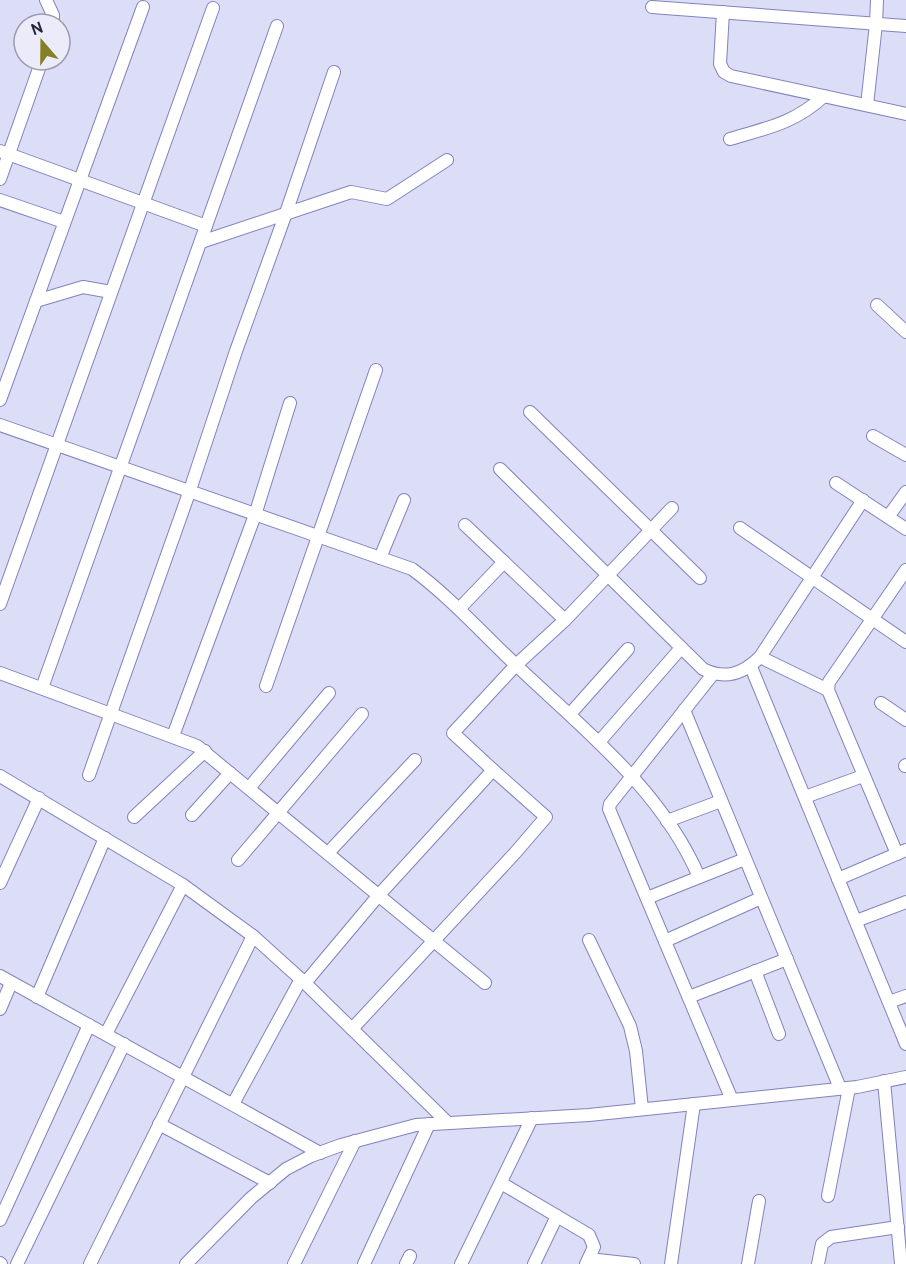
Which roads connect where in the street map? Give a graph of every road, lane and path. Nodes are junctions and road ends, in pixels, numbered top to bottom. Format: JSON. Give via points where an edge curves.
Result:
{"nodes":[{"id":1,"x":877,"y":0,"type":"edge"},
{"id":2,"x":143,"y":7,"type":"dead end"},
{"id":3,"x":652,"y":7,"type":"dead end"},
{"id":4,"x":213,"y":9,"type":"dead end"},
{"id":5,"x":723,"y":12,"type":"junction"},
{"id":6,"x":876,"y":24,"type":"junction"},
{"id":7,"x":277,"y":26,"type":"dead end"},
{"id":8,"x":906,"y":26,"type":"edge"},
{"id":9,"x":37,"y":72,"type":"edge"},
{"id":10,"x":334,"y":72,"type":"dead end"},
{"id":11,"x":824,"y":96,"type":"junction"},
{"id":12,"x":867,"y":105,"type":"junction"},
{"id":13,"x":906,"y":114,"type":"edge"},
{"id":14,"x":730,"y":139,"type":"dead end"},
{"id":15,"x":4,"y":152,"type":"edge"},
{"id":16,"x":447,"y":160,"type":"dead end"},
{"id":17,"x":0,"y":179,"type":"edge"},
{"id":18,"x":80,"y":180,"type":"junction"},
{"id":19,"x":0,"y":200,"type":"edge"},
{"id":20,"x":143,"y":203,"type":"junction"},
{"id":21,"x":286,"y":213,"type":"junction"},
{"id":22,"x":64,"y":222,"type":"junction"},
{"id":23,"x":206,"y":226,"type":"junction"},
{"id":24,"x":201,"y":242,"type":"junction"},
{"id":25,"x":111,"y":292,"type":"junction"},
{"id":26,"x":36,"y":301,"type":"junction"},
{"id":27,"x":877,"y":305,"type":"dead end"},
{"id":28,"x":906,"y":332,"type":"edge"},
{"id":29,"x":376,"y":370,"type":"dead end"},
{"id":30,"x":0,"y":400,"type":"edge"},
{"id":31,"x":290,"y":403,"type":"dead end"},
{"id":32,"x":530,"y":412,"type":"dead end"},
{"id":33,"x":0,"y":425,"type":"edge"},
{"id":34,"x":873,"y":436,"type":"dead end"},
{"id":35,"x":57,"y":446,"type":"junction"},
{"id":36,"x":906,"y":455,"type":"edge"},
{"id":37,"x":120,"y":468,"type":"junction"},
{"id":38,"x":500,"y":469,"type":"dead end"},
{"id":39,"x":836,"y":483,"type":"dead end"},
{"id":40,"x":906,"y":492,"type":"edge"},
{"id":41,"x":189,"y":493,"type":"junction"},
{"id":42,"x":404,"y":500,"type":"dead end"},
{"id":43,"x":863,"y":500,"type":"junction"},
{"id":44,"x":672,"y":508,"type":"dead end"},
{"id":45,"x":255,"y":515,"type":"junction"},
{"id":46,"x":888,"y":517,"type":"junction"},
{"id":47,"x":465,"y":525,"type":"dead end"},
{"id":48,"x":740,"y":528,"type":"dead end"},
{"id":49,"x":906,"y":529,"type":"edge"},
{"id":50,"x":650,"y":530,"type":"junction"},
{"id":51,"x":318,"y":537,"type":"junction"},
{"id":52,"x":380,"y":558,"type":"junction"},
{"id":53,"x":504,"y":562,"type":"junction"},
{"id":54,"x":906,"y":570,"type":"edge"},
{"id":55,"x":607,"y":575,"type":"junction"},
{"id":56,"x":700,"y":578,"type":"dead end"},
{"id":57,"x":812,"y":578,"type":"junction"},
{"id":58,"x":0,"y":604,"type":"edge"},
{"id":59,"x":459,"y":609,"type":"junction"},
{"id":60,"x":565,"y":620,"type":"junction"},
{"id":61,"x":872,"y":620,"type":"junction"},
{"id":62,"x":906,"y":642,"type":"edge"},
{"id":63,"x":681,"y":648,"type":"junction"},
{"id":64,"x":628,"y":649,"type":"dead end"},
{"id":65,"x":760,"y":657,"type":"junction"},
{"id":66,"x":516,"y":665,"type":"junction"},
{"id":67,"x":751,"y":667,"type":"junction"},
{"id":68,"x":0,"y":674,"type":"edge"},
{"id":69,"x":713,"y":674,"type":"junction"},
{"id":70,"x":266,"y":686,"type":"dead end"},
{"id":71,"x":42,"y":688,"type":"junction"},
{"id":72,"x":828,"y":690,"type":"junction"},
{"id":73,"x":329,"y":693,"type":"dead end"},
{"id":74,"x":882,"y":703,"type":"dead end"},
{"id":75,"x":684,"y":710,"type":"junction"},
{"id":76,"x":111,"y":713,"type":"junction"},
{"id":77,"x":362,"y":714,"type":"dead end"},
{"id":78,"x":570,"y":714,"type":"junction"},
{"id":79,"x":906,"y":720,"type":"edge"},
{"id":80,"x":173,"y":736,"type":"junction"},
{"id":81,"x":599,"y":742,"type":"junction"},
{"id":82,"x":205,"y":751,"type":"junction"},
{"id":83,"x":414,"y":760,"type":"dead end"},
{"id":84,"x":492,"y":770,"type":"junction"},
{"id":85,"x":230,"y":772,"type":"junction"},
{"id":86,"x":90,"y":775,"type":"dead end"},
{"id":87,"x":0,"y":776,"type":"edge"},
{"id":88,"x":632,"y":776,"type":"junction"},
{"id":89,"x":863,"y":776,"type":"junction"},
{"id":90,"x":249,"y":788,"type":"junction"},
{"id":91,"x":805,"y":797,"type":"junction"},
{"id":92,"x":39,"y":798,"type":"junction"},
{"id":93,"x":722,"y":801,"type":"junction"},
{"id":94,"x":278,"y":812,"type":"junction"},
{"id":95,"x":192,"y":815,"type":"dead end"},
{"id":96,"x":134,"y":817,"type":"dead end"},
{"id":97,"x":667,"y":821,"type":"junction"},
{"id":98,"x":105,"y":838,"type":"junction"},
{"id":99,"x":901,"y":852,"type":"edge"},
{"id":100,"x":328,"y":853,"type":"junction"},
{"id":101,"x":746,"y":859,"type":"junction"},
{"id":102,"x":238,"y":860,"type":"dead end"},
{"id":103,"x":699,"y":877,"type":"junction"},
{"id":104,"x":838,"y":879,"type":"junction"},
{"id":105,"x":0,"y":883,"type":"edge"},
{"id":106,"x":183,"y":885,"type":"junction"},
{"id":107,"x":378,"y":896,"type":"junction"},
{"id":108,"x":646,"y":898,"type":"junction"},
{"id":109,"x":761,"y":898,"type":"junction"},
{"id":110,"x":906,"y":902,"type":"edge"},
{"id":111,"x":856,"y":921,"type":"junction"},
{"id":112,"x":253,"y":936,"type":"junction"},
{"id":113,"x":433,"y":940,"type":"junction"},
{"id":114,"x":589,"y":940,"type":"dead end"},
{"id":115,"x":665,"y":941,"type":"junction"},
{"id":116,"x":787,"y":959,"type":"junction"},
{"id":117,"x":755,"y":971,"type":"junction"},
{"id":118,"x":0,"y":976,"type":"edge"},
{"id":119,"x":303,"y":981,"type":"junction"},
{"id":120,"x":11,"y":983,"type":"junction"},
{"id":121,"x":484,"y":983,"type":"dead end"},
{"id":122,"x":906,"y":996,"type":"edge"},
{"id":123,"x":37,"y":997,"type":"junction"},
{"id":124,"x":689,"y":997,"type":"junction"},
{"id":125,"x":889,"y":1002,"type":"junction"},
{"id":126,"x":0,"y":1009,"type":"edge"},
{"id":127,"x":89,"y":1025,"type":"junction"},
{"id":128,"x":352,"y":1029,"type":"junction"},
{"id":129,"x":106,"y":1034,"type":"junction"},
{"id":130,"x":779,"y":1034,"type":"dead end"},
{"id":131,"x":124,"y":1044,"type":"junction"},
{"id":132,"x":906,"y":1044,"type":"edge"},
{"id":133,"x":182,"y":1076,"type":"junction"},
{"id":134,"x":906,"y":1077,"type":"edge"},
{"id":135,"x":884,"y":1082,"type":"junction"},
{"id":136,"x":845,"y":1088,"type":"junction"},
{"id":137,"x":732,"y":1100,"type":"junction"},
{"id":138,"x":233,"y":1104,"type":"junction"},
{"id":139,"x":694,"y":1104,"type":"junction"},
{"id":140,"x":642,"y":1109,"type":"junction"},
{"id":141,"x":532,"y":1118,"type":"junction"},
{"id":142,"x":448,"y":1123,"type":"junction"},
{"id":143,"x":159,"y":1124,"type":"junction"},
{"id":144,"x":429,"y":1124,"type":"junction"},
{"id":145,"x":356,"y":1141,"type":"junction"},
{"id":146,"x":320,"y":1153,"type":"junction"},
{"id":147,"x":270,"y":1183,"type":"junction"},
{"id":148,"x":501,"y":1183,"type":"junction"},
{"id":149,"x":828,"y":1196,"type":"dead end"},
{"id":150,"x":759,"y":1201,"type":"dead end"},
{"id":151,"x":557,"y":1216,"type":"junction"},
{"id":152,"x":0,"y":1220,"type":"edge"},
{"id":153,"x":898,"y":1227,"type":"junction"},
{"id":154,"x":588,"y":1261,"type":"edge"},
{"id":155,"x":17,"y":1264,"type":"edge"},
{"id":156,"x":90,"y":1264,"type":"edge"},
{"id":157,"x":186,"y":1264,"type":"edge"},
{"id":158,"x":294,"y":1264,"type":"edge"},
{"id":159,"x":364,"y":1264,"type":"edge"},
{"id":160,"x":462,"y":1264,"type":"edge"},
{"id":161,"x":534,"y":1264,"type":"edge"},
{"id":162,"x":634,"y":1264,"type":"edge"},
{"id":163,"x":671,"y":1264,"type":"edge"},
{"id":164,"x":748,"y":1264,"type":"edge"},
{"id":165,"x":818,"y":1264,"type":"edge"},
{"id":166,"x":901,"y":1264,"type":"edge"}],
"edges":[{"from":1,"to":6,"type":"street"},
{"from":2,"to":18,"type":"street"},
{"from":3,"to":5,"type":"street"},
{"from":4,"to":20,"type":"street"},
{"from":5,"to":6,"type":"street"},
{"from":5,"to":11,"type":"street","via":[[720,64],[724,72]]},
{"from":6,"to":8,"type":"street"},
{"from":6,"to":12,"type":"street"},
{"from":7,"to":23,"type":"street"},
{"from":9,"to":15,"type":"street"},
{"from":10,"to":21,"type":"street"},
{"from":11,"to":12,"type":"street"},
{"from":11,"to":14,"type":"street","via":[[789,121]]},
{"from":12,"to":13,"type":"street"},
{"from":15,"to":17,"type":"street"},
{"from":15,"to":18,"type":"street"},
{"from":16,"to":21,"type":"street","via":[[387,199],[351,192]]},
{"from":18,"to":20,"type":"street"},
{"from":18,"to":22,"type":"street"},
{"from":19,"to":22,"type":"street"},
{"from":20,"to":23,"type":"street"},
{"from":20,"to":25,"type":"street"},
{"from":21,"to":24,"type":"street"},
{"from":21,"to":41,"type":"street"},
{"from":22,"to":26,"type":"street"},
{"from":23,"to":24,"type":"street"},
{"from":24,"to":37,"type":"street"},
{"from":25,"to":26,"type":"street","via":[[83,287]]},
{"from":25,"to":35,"type":"street"},
{"from":26,"to":30,"type":"street"},
{"from":27,"to":28,"type":"street"},
{"from":29,"to":51,"type":"street"},
{"from":31,"to":45,"type":"street"},
{"from":32,"to":50,"type":"street"},
{"from":33,"to":35,"type":"street"},
{"from":34,"to":36,"type":"street"},
{"from":35,"to":37,"type":"street"},
{"from":35,"to":58,"type":"street"},
{"from":37,"to":41,"type":"street"},
{"from":37,"to":71,"type":"street"},
{"from":38,"to":55,"type":"street"},
{"from":39,"to":43,"type":"street"},
{"from":40,"to":46,"type":"street"},
{"from":41,"to":45,"type":"street"},
{"from":41,"to":76,"type":"street"},
{"from":42,"to":52,"type":"street"},
{"from":43,"to":46,"type":"street"},
{"from":43,"to":57,"type":"street"},
{"from":44,"to":50,"type":"street"},
{"from":45,"to":51,"type":"street"},
{"from":45,"to":80,"type":"street"},
{"from":46,"to":49,"type":"street"},
{"from":47,"to":53,"type":"street"},
{"from":48,"to":57,"type":"street"},
{"from":50,"to":55,"type":"street"},
{"from":50,"to":56,"type":"street"},
{"from":51,"to":52,"type":"street"},
{"from":51,"to":70,"type":"street"},
{"from":52,"to":59,"type":"street","via":[[412,569]]},
{"from":53,"to":59,"type":"street"},
{"from":53,"to":60,"type":"street"},
{"from":54,"to":61,"type":"street"},
{"from":55,"to":60,"type":"street"},
{"from":55,"to":63,"type":"street"},
{"from":57,"to":61,"type":"street"},
{"from":57,"to":65,"type":"street"},
{"from":59,"to":66,"type":"street"},
{"from":60,"to":66,"type":"street"},
{"from":61,"to":62,"type":"street"},
{"from":61,"to":72,"type":"street","via":[[829,682]]},
{"from":63,"to":69,"type":"street"},
{"from":63,"to":81,"type":"street"},
{"from":64,"to":78,"type":"street"},
{"from":65,"to":67,"type":"street"},
{"from":65,"to":72,"type":"street"},
{"from":66,"to":78,"type":"street"},
{"from":66,"to":84,"type":"street","via":[[453,733]]},
{"from":67,"to":69,"type":"street","via":[[725,676]]},
{"from":67,"to":91,"type":"street"},
{"from":68,"to":71,"type":"street"},
{"from":69,"to":75,"type":"street"},
{"from":71,"to":76,"type":"street"},
{"from":72,"to":89,"type":"street"},
{"from":73,"to":90,"type":"street"},
{"from":74,"to":79,"type":"street"},
{"from":75,"to":88,"type":"street"},
{"from":75,"to":93,"type":"street"},
{"from":76,"to":80,"type":"street"},
{"from":76,"to":86,"type":"street"},
{"from":77,"to":94,"type":"street"},
{"from":78,"to":81,"type":"street"},
{"from":80,"to":82,"type":"street"},
{"from":81,"to":88,"type":"street"},
{"from":82,"to":85,"type":"street"},
{"from":82,"to":96,"type":"street"},
{"from":83,"to":100,"type":"street"},
{"from":84,"to":107,"type":"street"},
{"from":84,"to":113,"type":"street","via":[[546,817]]},
{"from":85,"to":90,"type":"street"},
{"from":85,"to":95,"type":"street"},
{"from":87,"to":92,"type":"street"},
{"from":88,"to":97,"type":"street"},
{"from":88,"to":108,"type":"street","via":[[609,809]]},
{"from":89,"to":91,"type":"street"},
{"from":89,"to":99,"type":"street"},
{"from":90,"to":94,"type":"street"},
{"from":91,"to":104,"type":"street"},
{"from":92,"to":98,"type":"street"},
{"from":92,"to":105,"type":"street"},
{"from":93,"to":97,"type":"street"},
{"from":93,"to":101,"type":"street"},
{"from":94,"to":100,"type":"street"},
{"from":94,"to":102,"type":"street"},
{"from":97,"to":103,"type":"street"},
{"from":98,"to":106,"type":"street"},
{"from":98,"to":123,"type":"street"},
{"from":99,"to":104,"type":"street"},
{"from":100,"to":107,"type":"street"},
{"from":101,"to":103,"type":"street"},
{"from":101,"to":109,"type":"street"},
{"from":103,"to":108,"type":"street"},
{"from":104,"to":111,"type":"street"},
{"from":106,"to":112,"type":"street"},
{"from":106,"to":129,"type":"street"},
{"from":107,"to":113,"type":"street"},
{"from":107,"to":119,"type":"street"},
{"from":108,"to":115,"type":"street"},
{"from":109,"to":115,"type":"street"},
{"from":109,"to":116,"type":"street"},
{"from":110,"to":111,"type":"street"},
{"from":111,"to":125,"type":"street"},
{"from":112,"to":119,"type":"street"},
{"from":112,"to":133,"type":"street"},
{"from":113,"to":121,"type":"street"},
{"from":113,"to":128,"type":"street"},
{"from":114,"to":140,"type":"street","via":[[630,1026]]},
{"from":115,"to":124,"type":"street"},
{"from":116,"to":117,"type":"street"},
{"from":116,"to":136,"type":"street"},
{"from":117,"to":124,"type":"street"},
{"from":117,"to":130,"type":"street"},
{"from":118,"to":120,"type":"street"},
{"from":119,"to":128,"type":"street"},
{"from":119,"to":138,"type":"street"},
{"from":120,"to":123,"type":"street"},
{"from":120,"to":126,"type":"street"},
{"from":122,"to":125,"type":"street"},
{"from":123,"to":127,"type":"street"},
{"from":124,"to":137,"type":"street"},
{"from":125,"to":132,"type":"street"},
{"from":127,"to":129,"type":"street"},
{"from":127,"to":152,"type":"street"},
{"from":128,"to":142,"type":"street"},
{"from":129,"to":131,"type":"street"},
{"from":131,"to":133,"type":"street"},
{"from":131,"to":155,"type":"street"},
{"from":133,"to":138,"type":"street"},
{"from":133,"to":143,"type":"street"},
{"from":134,"to":135,"type":"street"},
{"from":135,"to":136,"type":"street"},
{"from":135,"to":153,"type":"street"},
{"from":136,"to":137,"type":"street"},
{"from":136,"to":149,"type":"street"},
{"from":137,"to":139,"type":"street"},
{"from":138,"to":146,"type":"street"},
{"from":139,"to":140,"type":"street"},
{"from":139,"to":163,"type":"street"},
{"from":140,"to":141,"type":"street"},
{"from":141,"to":142,"type":"street"},
{"from":141,"to":148,"type":"street"},
{"from":142,"to":144,"type":"street"},
{"from":143,"to":147,"type":"street"},
{"from":143,"to":156,"type":"street"},
{"from":144,"to":145,"type":"street"},
{"from":144,"to":159,"type":"street"},
{"from":145,"to":146,"type":"street"},
{"from":145,"to":158,"type":"street"},
{"from":146,"to":147,"type":"street","via":[[286,1169]]},
{"from":147,"to":157,"type":"street"},
{"from":148,"to":151,"type":"street"},
{"from":148,"to":160,"type":"street"},
{"from":150,"to":164,"type":"street"},
{"from":151,"to":154,"type":"street","via":[[590,1235],[594,1247]]},
{"from":151,"to":161,"type":"street"},
{"from":153,"to":165,"type":"street","via":[[831,1237],[822,1244]]},
{"from":153,"to":166,"type":"street"},
{"from":154,"to":162,"type":"street"}]}
